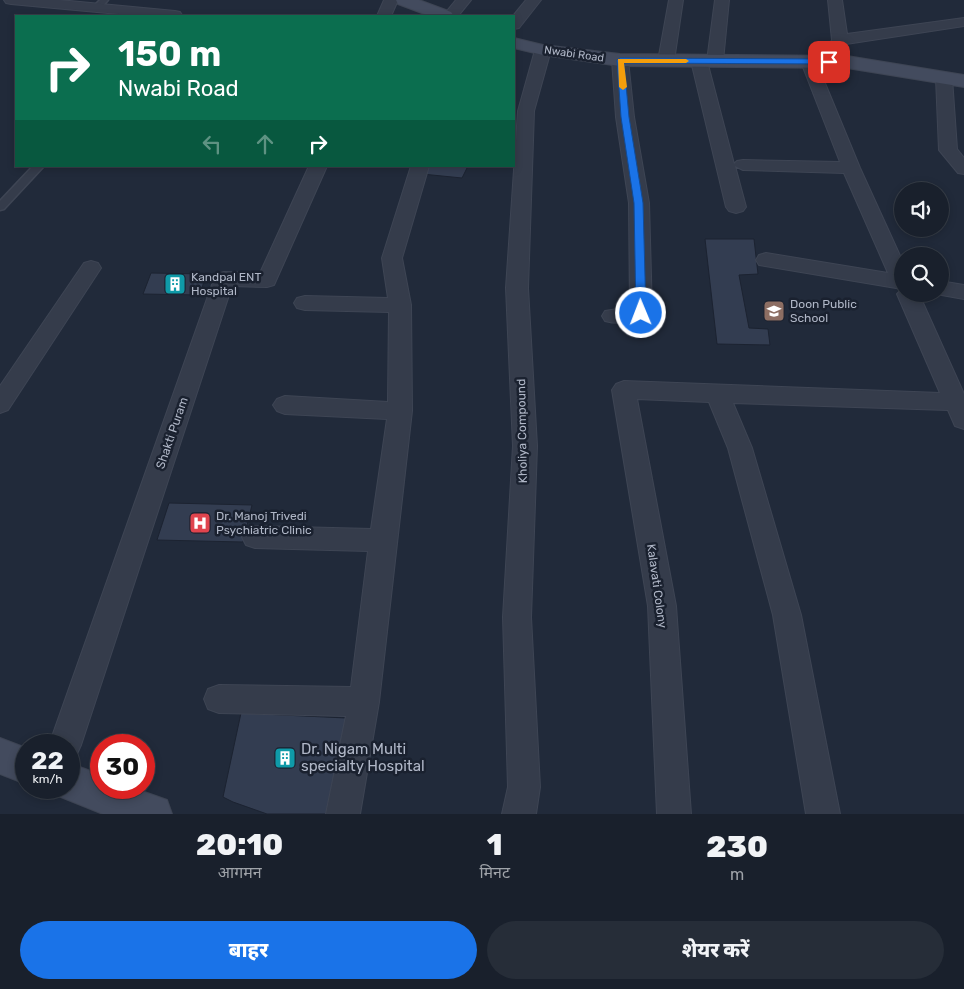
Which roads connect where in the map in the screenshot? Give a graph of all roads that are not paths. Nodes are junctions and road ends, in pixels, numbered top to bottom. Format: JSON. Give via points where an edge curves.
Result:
{"nodes":[{"id":1,"x":11,"y":0,"type":"edge"},
{"id":2,"x":391,"y":0,"type":"edge"},
{"id":3,"x":404,"y":0,"type":"edge"},
{"id":4,"x":464,"y":0,"type":"edge"},
{"id":5,"x":534,"y":0,"type":"edge"},
{"id":6,"x":676,"y":0,"type":"edge"},
{"id":7,"x":722,"y":0,"type":"edge"},
{"id":8,"x":852,"y":0,"type":"edge"},
{"id":9,"x":836,"y":1,"type":"edge"},
{"id":10,"x":101,"y":3,"type":"edge"},
{"id":11,"x":0,"y":11,"type":"edge"},
{"id":12,"x":179,"y":13,"type":"edge"},
{"id":13,"x":384,"y":15,"type":"edge"},
{"id":14,"x":442,"y":15,"type":"edge"},
{"id":15,"x":451,"y":15,"type":"edge"},
{"id":16,"x":964,"y":22,"type":"edge"},
{"id":17,"x":515,"y":24,"type":"edge"},
{"id":18,"x":840,"y":40,"type":"junction"},
{"id":19,"x":515,"y":43,"type":"edge"},
{"id":20,"x":543,"y":50,"type":"junction"},
{"id":21,"x":620,"y":60,"type":"junction"},
{"id":22,"x":666,"y":61,"type":"junction"},
{"id":23,"x":707,"y":61,"type":"junction"},
{"id":24,"x":809,"y":62,"type":"junction"},
{"id":25,"x":829,"y":62,"type":"junction"},
{"id":26,"x":944,"y":78,"type":"junction"},
{"id":27,"x":964,"y":81,"type":"edge"},
{"id":28,"x":743,"y":165,"type":"dead end"},
{"id":29,"x":38,"y":167,"type":"edge"},
{"id":30,"x":318,"y":167,"type":"edge"},
{"id":31,"x":420,"y":167,"type":"edge"},
{"id":32,"x":851,"y":168,"type":"junction"},
{"id":33,"x":964,"y":169,"type":"edge"},
{"id":34,"x":0,"y":207,"type":"edge"},
{"id":35,"x":736,"y":207,"type":"dead end"},
{"id":36,"x":766,"y":260,"type":"dead end"},
{"id":37,"x":894,"y":263,"type":"edge"},
{"id":38,"x":91,"y":268,"type":"dead end"},
{"id":39,"x":894,"y":280,"type":"edge"},
{"id":40,"x":949,"y":290,"type":"edge"},
{"id":41,"x":964,"y":292,"type":"edge"},
{"id":42,"x":912,"y":302,"type":"edge"},
{"id":43,"x":306,"y":303,"type":"dead end"},
{"id":44,"x":400,"y":305,"type":"junction"},
{"id":45,"x":613,"y":316,"type":"dead end"},
{"id":46,"x":717,"y":392,"type":"junction"},
{"id":47,"x":0,"y":404,"type":"edge"},
{"id":48,"x":285,"y":405,"type":"dead end"},
{"id":49,"x":400,"y":411,"type":"junction"},
{"id":50,"x":960,"y":411,"type":"edge"},
{"id":51,"x":255,"y":536,"type":"dead end"},
{"id":52,"x":383,"y":540,"type":"junction"},
{"id":53,"x":219,"y":699,"type":"dead end"},
{"id":54,"x":364,"y":702,"type":"junction"},
{"id":55,"x":69,"y":734,"type":"edge"},
{"id":56,"x":0,"y":756,"type":"edge"},
{"id":57,"x":15,"y":762,"type":"edge"},
{"id":58,"x":80,"y":786,"type":"edge"},
{"id":59,"x":145,"y":813,"type":"edge"},
{"id":60,"x":343,"y":814,"type":"edge"},
{"id":61,"x":519,"y":814,"type":"edge"},
{"id":62,"x":674,"y":814,"type":"edge"},
{"id":63,"x":822,"y":814,"type":"edge"}],
"edges":[{"from":1,"to":10,"type":"street"},
{"from":1,"to":11,"type":"street"},
{"from":2,"to":13,"type":"street"},
{"from":3,"to":14,"type":"street"},
{"from":4,"to":15,"type":"street"},
{"from":5,"to":17,"type":"street"},
{"from":6,"to":22,"type":"street"},
{"from":7,"to":23,"type":"street"},
{"from":8,"to":9,"type":"street"},
{"from":9,"to":18,"type":"street"},
{"from":10,"to":12,"type":"street"},
{"from":16,"to":18,"type":"street"},
{"from":18,"to":25,"type":"street"},
{"from":19,"to":20,"type":"street","name":"Nwabi Road"},
{"from":20,"to":21,"type":"street","name":"Nwabi Road"},
{"from":20,"to":61,"type":"street","name":"Kholiya Compound","via":[[526,111],[517,288],[525,446],[517,616],[524,788]]},
{"from":21,"to":22,"type":"street","name":"Nwabi Road"},
{"from":21,"to":45,"type":"street","via":[[638,203],[641,313]]},
{"from":22,"to":23,"type":"street","name":"Nwabi Road"},
{"from":23,"to":24,"type":"street","name":"Nwabi Road"},
{"from":23,"to":35,"type":"street"},
{"from":24,"to":25,"type":"street","name":"Nwabi Road"},
{"from":24,"to":32,"type":"street"},
{"from":25,"to":26,"type":"street","name":"Nwabi Road"},
{"from":26,"to":27,"type":"street","name":"Nwabi Road"},
{"from":26,"to":33,"type":"street","via":[[948,150]]},
{"from":28,"to":32,"type":"street"},
{"from":29,"to":34,"type":"lane"},
{"from":30,"to":55,"type":"street","name":"Shakti Puram","via":[[266,280],[224,279]]},
{"from":31,"to":44,"type":"street","via":[[392,258]]},
{"from":32,"to":37,"type":"street"},
{"from":36,"to":39,"type":"street"},
{"from":38,"to":47,"type":"street"},
{"from":40,"to":41,"type":"street"},
{"from":42,"to":50,"type":"street"},
{"from":43,"to":44,"type":"street"},
{"from":44,"to":49,"type":"street"},
{"from":46,"to":50,"type":"street"},
{"from":46,"to":62,"type":"street","name":"Kalavati Colony","via":[[624,390],[662,606]]},
{"from":46,"to":63,"type":"street","via":[[740,448],[786,615]]},
{"from":48,"to":49,"type":"street"},
{"from":49,"to":52,"type":"street"},
{"from":51,"to":52,"type":"street"},
{"from":52,"to":54,"type":"street"},
{"from":53,"to":54,"type":"street"},
{"from":54,"to":60,"type":"street"},
{"from":56,"to":57,"type":"street"},
{"from":58,"to":59,"type":"street"}]}
